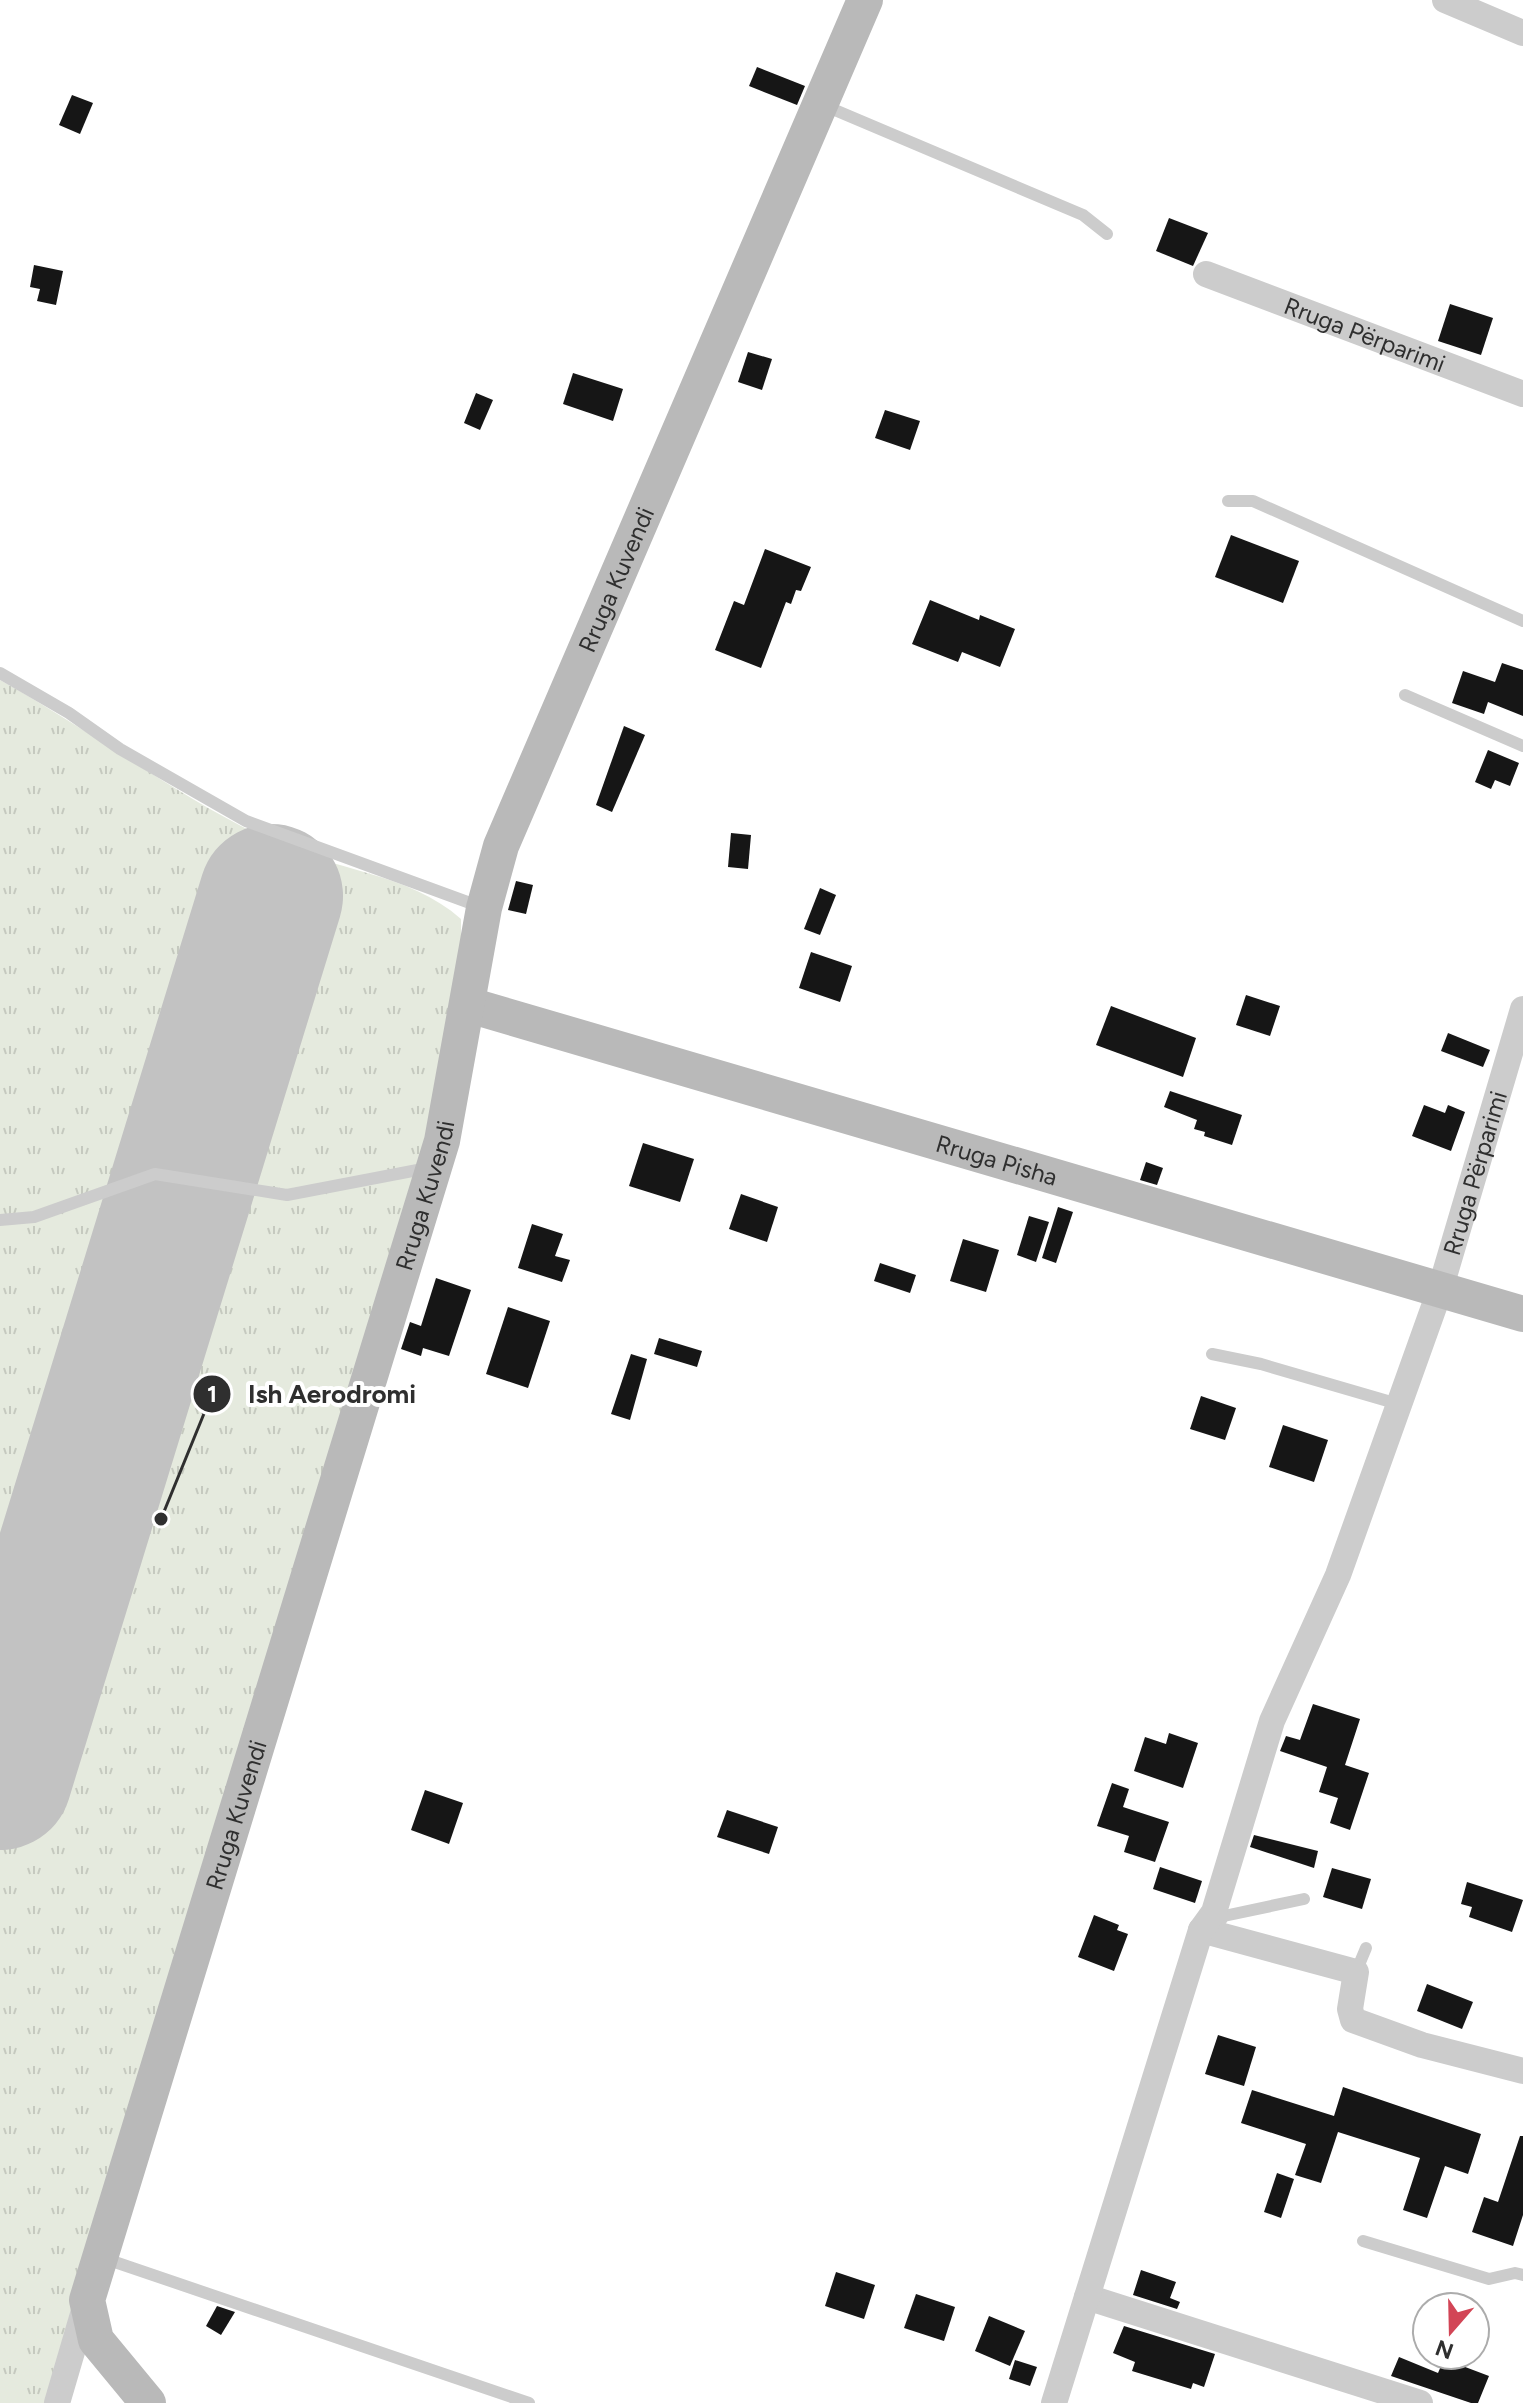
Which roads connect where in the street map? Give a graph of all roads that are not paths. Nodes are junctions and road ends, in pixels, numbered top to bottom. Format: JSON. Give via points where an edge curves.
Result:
{"nodes":[{"id":1,"x":865,"y":0,"type":"edge"},
{"id":2,"x":1445,"y":0,"type":"edge"},
{"id":3,"x":1523,"y":33,"type":"edge"},
{"id":4,"x":819,"y":103,"type":"junction"},
{"id":5,"x":1107,"y":234,"type":"dead end"},
{"id":6,"x":1206,"y":274,"type":"dead end"},
{"id":7,"x":1523,"y":394,"type":"edge"},
{"id":8,"x":1228,"y":501,"type":"dead end"},
{"id":9,"x":1523,"y":621,"type":"edge"},
{"id":10,"x":0,"y":673,"type":"edge"},
{"id":11,"x":1405,"y":695,"type":"dead end"},
{"id":12,"x":1523,"y":746,"type":"edge"},
{"id":13,"x":484,"y":908,"type":"junction"},
{"id":14,"x":469,"y":1005,"type":"junction"},
{"id":15,"x":1523,"y":1009,"type":"edge"},
{"id":16,"x":435,"y":1167,"type":"junction"},
{"id":17,"x":0,"y":1220,"type":"edge"},
{"id":18,"x":1440,"y":1290,"type":"junction"},
{"id":19,"x":1523,"y":1314,"type":"edge"},
{"id":20,"x":1212,"y":1354,"type":"dead end"},
{"id":21,"x":1398,"y":1404,"type":"junction"},
{"id":22,"x":1304,"y":1899,"type":"dead end"},
{"id":23,"x":1207,"y":1932,"type":"junction"},
{"id":24,"x":1523,"y":2071,"type":"edge"},
{"id":25,"x":1363,"y":2241,"type":"dead end"},
{"id":26,"x":100,"y":2257,"type":"junction"},
{"id":27,"x":1523,"y":2275,"type":"edge"},
{"id":28,"x":1087,"y":2297,"type":"junction"},
{"id":29,"x":87,"y":2300,"type":"junction"},
{"id":30,"x":57,"y":2403,"type":"edge"},
{"id":31,"x":148,"y":2403,"type":"edge"},
{"id":32,"x":529,"y":2403,"type":"edge"},
{"id":33,"x":1054,"y":2403,"type":"edge"},
{"id":34,"x":1420,"y":2403,"type":"edge"}],
"edges":[{"from":1,"to":4,"type":"street","name":"Rruga Kuvendi"},
{"from":2,"to":3,"type":"street"},
{"from":4,"to":5,"type":"lane","via":[[1083,215]]},
{"from":4,"to":13,"type":"street","name":"Rruga Kuvendi","via":[[501,846]]},
{"from":6,"to":7,"type":"street","name":"Rruga Përparimi"},
{"from":8,"to":9,"type":"lane","via":[[1253,501]]},
{"from":10,"to":13,"type":"lane","via":[[246,821]]},
{"from":11,"to":12,"type":"lane"},
{"from":13,"to":14,"type":"street","name":"Rruga Kuvendi"},
{"from":14,"to":16,"type":"street","name":"Rruga Kuvendi"},
{"from":14,"to":18,"type":"street","name":"Rruga Pisha"},
{"from":15,"to":18,"type":"street","name":"Rruga Përparimi"},
{"from":16,"to":17,"type":"lane","via":[[287,1195],[155,1174],[34,1217]]},
{"from":16,"to":26,"type":"street","name":"Rruga Kuvendi"},
{"from":18,"to":19,"type":"street","name":"Rruga Pisha"},
{"from":18,"to":21,"type":"street","name":"Rruga Përparimi"},
{"from":20,"to":21,"type":"lane"},
{"from":21,"to":23,"type":"street","name":"Rruga Përparimi","via":[[1338,1575],[1272,1721]]},
{"from":22,"to":23,"type":"lane","via":[[1224,1916]]},
{"from":23,"to":24,"type":"street","via":[[1361,1960],[1350,2009],[1353,2020],[1422,2045]]},
{"from":23,"to":28,"type":"street","name":"Rruga Përparimi"},
{"from":25,"to":27,"type":"lane","via":[[1489,2279]]},
{"from":26,"to":29,"type":"street","name":"Rruga Kuvendi"},
{"from":26,"to":32,"type":"lane"},
{"from":28,"to":33,"type":"street","name":"Rruga Përparimi"},
{"from":28,"to":34,"type":"street"},
{"from":29,"to":30,"type":"street"},
{"from":29,"to":31,"type":"street","name":"Rruga Kuvendi","via":[[96,2340]]}]}
